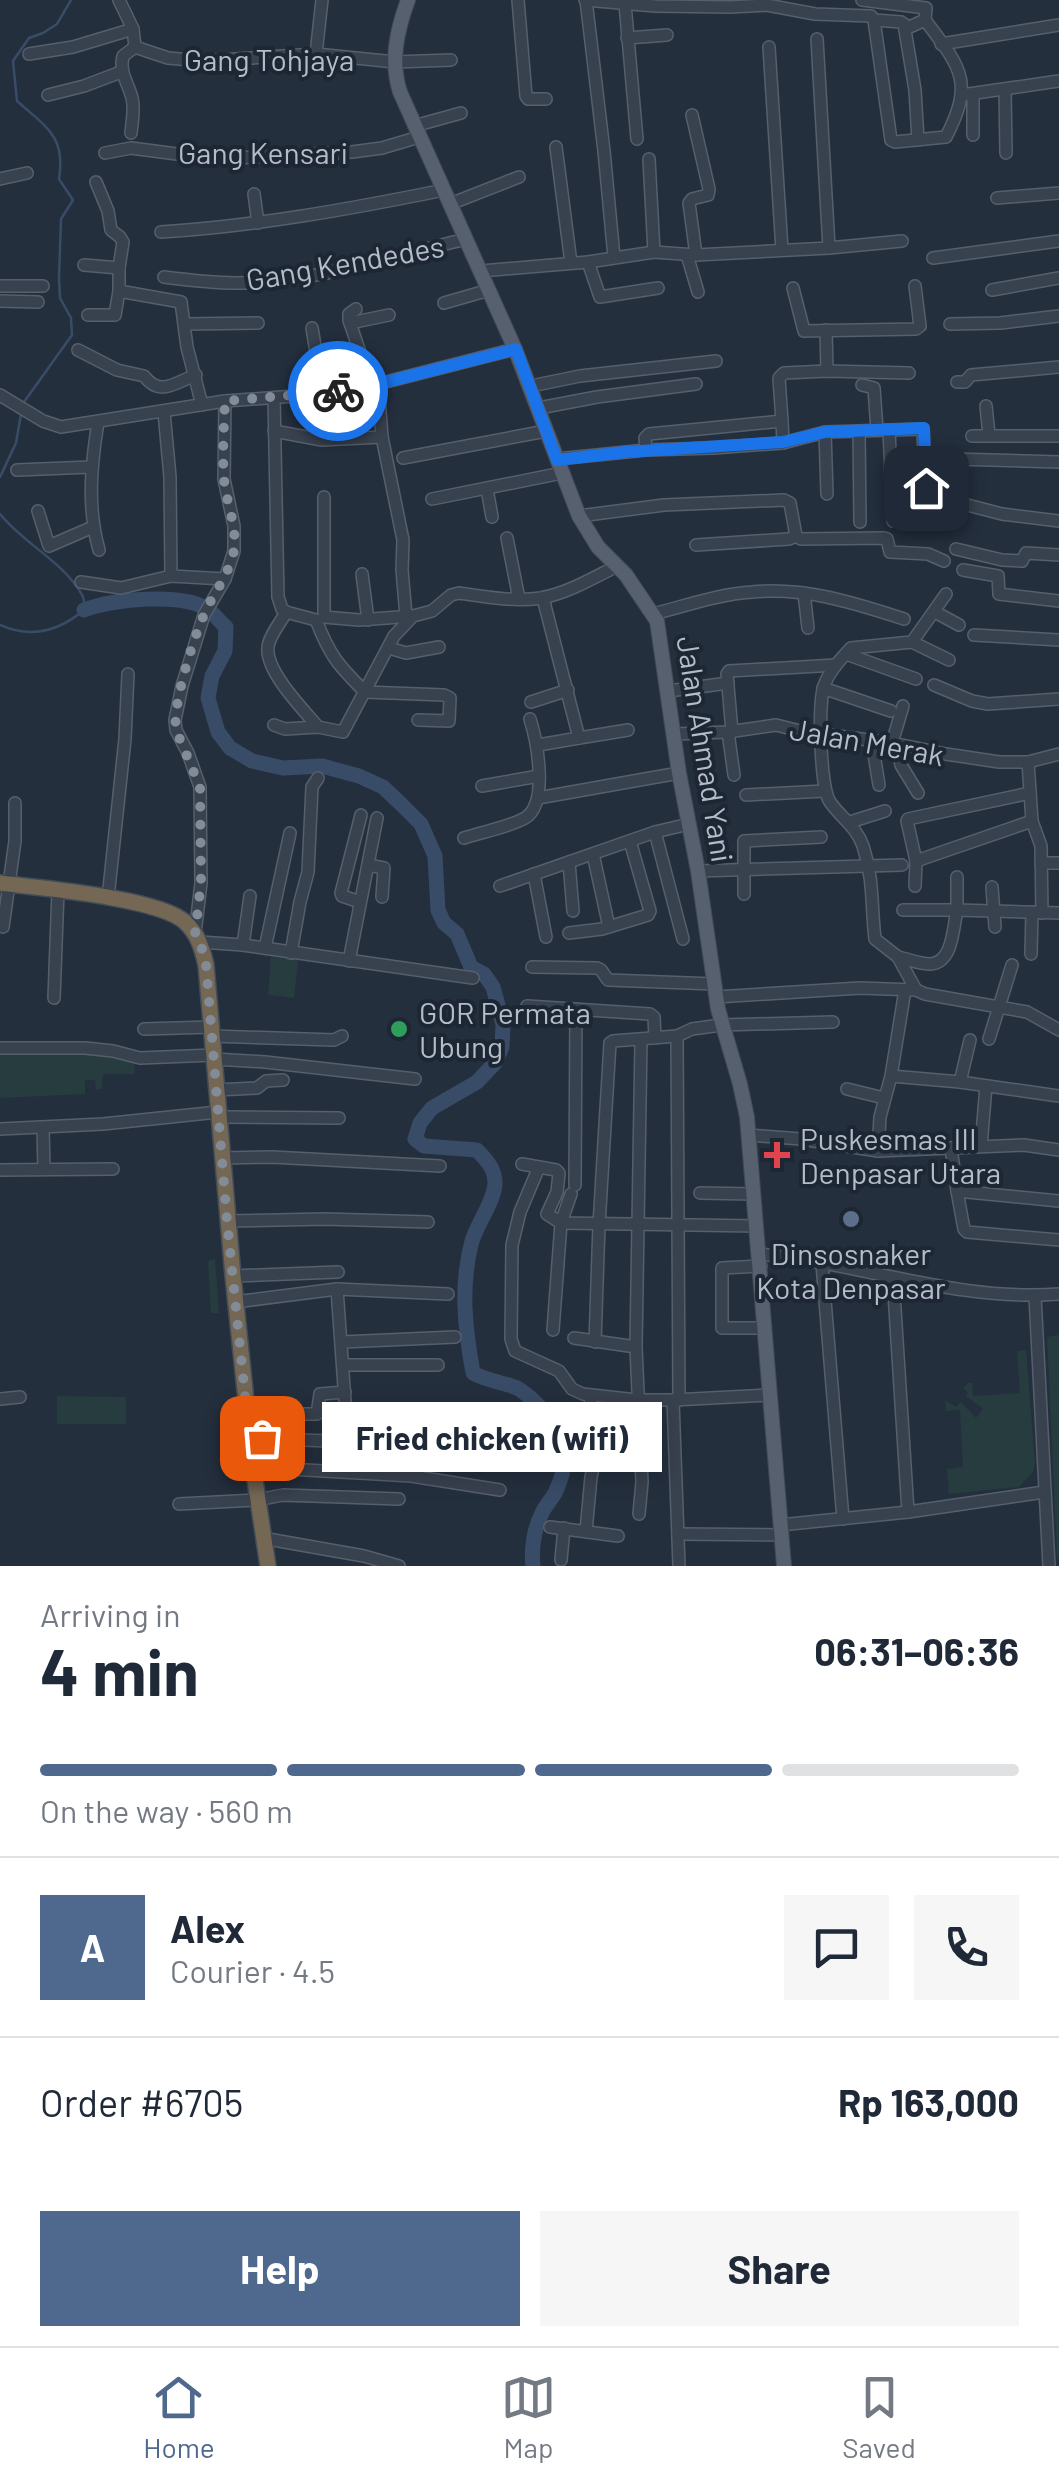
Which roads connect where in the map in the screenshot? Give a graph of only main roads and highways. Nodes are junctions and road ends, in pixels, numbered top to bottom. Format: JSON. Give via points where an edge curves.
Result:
{"nodes":[{"id":1,"x":408,"y":0,"type":"edge"},
{"id":2,"x":5,"y":883,"type":"edge"},
{"id":3,"x":268,"y":1566,"type":"edge"},
{"id":4,"x":784,"y":1566,"type":"edge"}],
"edges":[{"from":1,"to":4,"type":"main road","name":"Jalan Ahmad Yani","via":[[398,34],[397,85],[516,349],[579,516],[654,614],[660,632],[721,1025],[749,1135]]},
{"from":2,"to":3,"type":"highway","via":[[142,903],[186,922],[198,938],[206,964],[232,1276]]}]}
